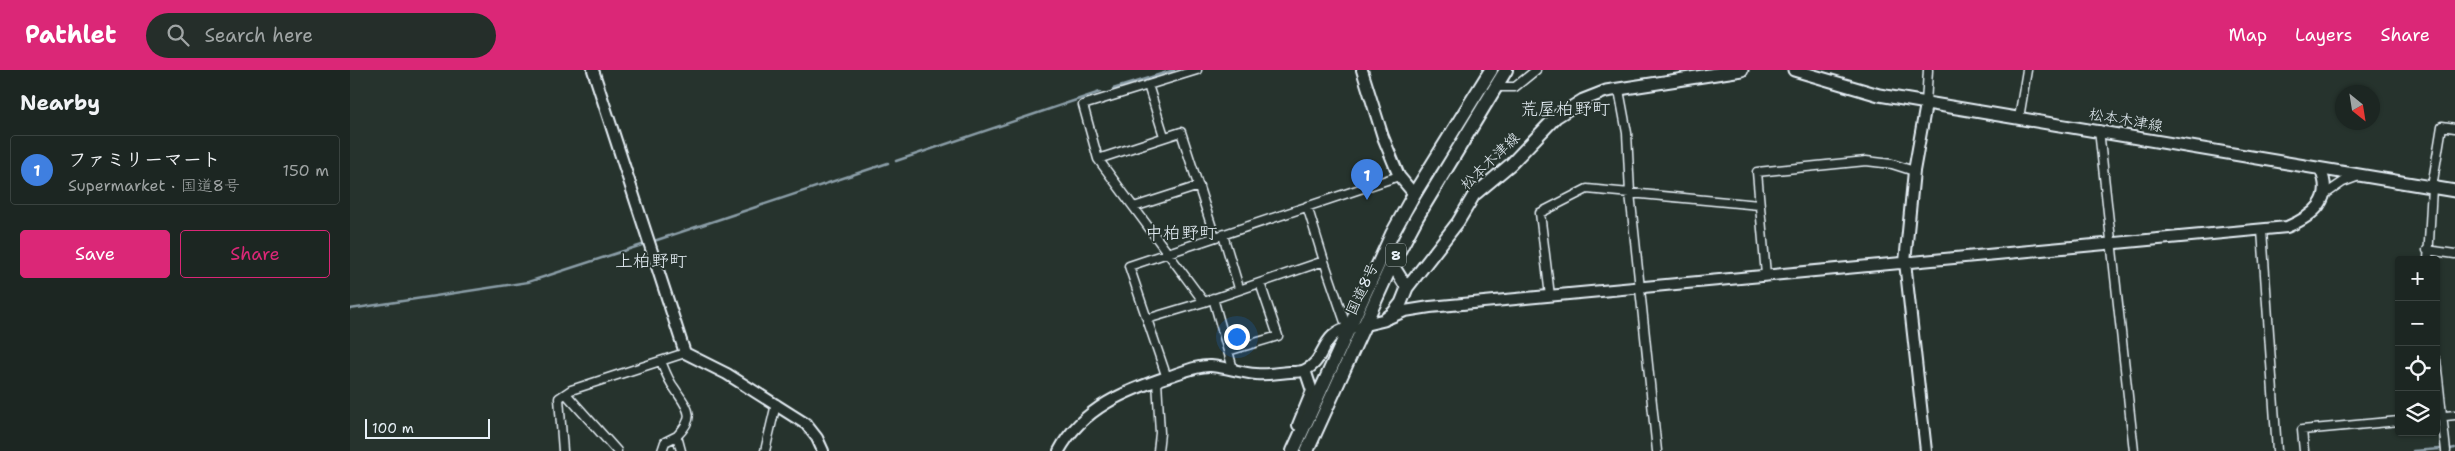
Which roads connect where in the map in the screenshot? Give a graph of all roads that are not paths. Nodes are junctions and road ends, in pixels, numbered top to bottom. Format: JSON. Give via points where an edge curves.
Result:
{"nodes":[{"id":1,"x":593,"y":70,"type":"edge"},
{"id":2,"x":1197,"y":70,"type":"edge"},
{"id":3,"x":1362,"y":70,"type":"edge"},
{"id":4,"x":1491,"y":70,"type":"edge"},
{"id":5,"x":1506,"y":70,"type":"edge"},
{"id":6,"x":1536,"y":70,"type":"edge"},
{"id":7,"x":1742,"y":70,"type":"edge"},
{"id":8,"x":1794,"y":70,"type":"edge"},
{"id":9,"x":1928,"y":70,"type":"edge"},
{"id":10,"x":2027,"y":70,"type":"edge"},
{"id":11,"x":1148,"y":86,"type":"junction"},
{"id":12,"x":1495,"y":87,"type":"junction"},
{"id":13,"x":1619,"y":90,"type":"junction"},
{"id":14,"x":1926,"y":104,"type":"junction"},
{"id":15,"x":2018,"y":118,"type":"junction"},
{"id":16,"x":2455,"y":128,"type":"edge"},
{"id":17,"x":2100,"y":130,"type":"junction"},
{"id":18,"x":1164,"y":136,"type":"junction"},
{"id":19,"x":1098,"y":159,"type":"junction"},
{"id":20,"x":2320,"y":169,"type":"junction"},
{"id":21,"x":1914,"y":171,"type":"junction"},
{"id":22,"x":1399,"y":176,"type":"junction"},
{"id":23,"x":2360,"y":176,"type":"junction"},
{"id":24,"x":1199,"y":186,"type":"junction"},
{"id":25,"x":2432,"y":188,"type":"junction"},
{"id":26,"x":2455,"y":191,"type":"edge"},
{"id":27,"x":1630,"y":193,"type":"junction"},
{"id":28,"x":1414,"y":194,"type":"junction"},
{"id":29,"x":2324,"y":196,"type":"junction"},
{"id":30,"x":1759,"y":205,"type":"junction"},
{"id":31,"x":1306,"y":206,"type":"junction"},
{"id":32,"x":1134,"y":207,"type":"junction"},
{"id":33,"x":2262,"y":230,"type":"junction"},
{"id":34,"x":1219,"y":236,"type":"junction"},
{"id":35,"x":2113,"y":244,"type":"junction"},
{"id":36,"x":2427,"y":250,"type":"junction"},
{"id":37,"x":1166,"y":252,"type":"junction"},
{"id":38,"x":2455,"y":254,"type":"edge"},
{"id":39,"x":2428,"y":256,"type":"edge"},
{"id":40,"x":1324,"y":261,"type":"junction"},
{"id":41,"x":1905,"y":262,"type":"junction"},
{"id":42,"x":1392,"y":264,"type":"junction"},
{"id":43,"x":1766,"y":276,"type":"junction"},
{"id":44,"x":1260,"y":283,"type":"junction"},
{"id":45,"x":1240,"y":288,"type":"junction"},
{"id":46,"x":1407,"y":288,"type":"junction"},
{"id":47,"x":1641,"y":288,"type":"junction"},
{"id":48,"x":1550,"y":296,"type":"junction"},
{"id":49,"x":1213,"y":298,"type":"junction"},
{"id":50,"x":1204,"y":302,"type":"junction"},
{"id":51,"x":1147,"y":319,"type":"junction"},
{"id":52,"x":1384,"y":320,"type":"junction"},
{"id":53,"x":1363,"y":326,"type":"junction"},
{"id":54,"x":1347,"y":328,"type":"junction"},
{"id":55,"x":1228,"y":351,"type":"junction"},
{"id":56,"x":685,"y":353,"type":"junction"},
{"id":57,"x":661,"y":360,"type":"junction"},
{"id":58,"x":1233,"y":369,"type":"junction"},
{"id":59,"x":1305,"y":370,"type":"junction"},
{"id":60,"x":1162,"y":379,"type":"junction"},
{"id":61,"x":567,"y":395,"type":"junction"},
{"id":62,"x":776,"y":404,"type":"junction"},
{"id":63,"x":2455,"y":415,"type":"edge"},
{"id":64,"x":2440,"y":417,"type":"edge"},
{"id":65,"x":2395,"y":421,"type":"edge"},
{"id":66,"x":2440,"y":422,"type":"edge"},
{"id":67,"x":677,"y":436,"type":"junction"},
{"id":68,"x":563,"y":451,"type":"edge"},
{"id":69,"x":617,"y":451,"type":"edge"},
{"id":70,"x":662,"y":451,"type":"edge"},
{"id":71,"x":681,"y":451,"type":"edge"},
{"id":72,"x":765,"y":451,"type":"edge"},
{"id":73,"x":823,"y":451,"type":"edge"},
{"id":74,"x":1059,"y":451,"type":"edge"},
{"id":75,"x":1158,"y":451,"type":"edge"},
{"id":76,"x":1291,"y":451,"type":"edge"},
{"id":77,"x":1306,"y":451,"type":"edge"},
{"id":78,"x":1657,"y":451,"type":"edge"},
{"id":79,"x":1926,"y":451,"type":"edge"},
{"id":80,"x":2134,"y":451,"type":"edge"},
{"id":81,"x":2277,"y":451,"type":"edge"},
{"id":82,"x":2304,"y":451,"type":"edge"},
{"id":83,"x":2446,"y":451,"type":"edge"}],
"edges":[{"from":1,"to":56,"type":"street"},
{"from":2,"to":11,"type":"street"},
{"from":3,"to":22,"type":"street"},
{"from":4,"to":28,"type":"highway","name":"国道8号","number":"8"},
{"from":5,"to":12,"type":"highway","name":"国道8号","number":"8"},
{"from":6,"to":12,"type":"street","via":[[1515,87]]},
{"from":7,"to":13,"type":"main road","name":"松本木津線"},
{"from":8,"to":14,"type":"main road","name":"松本木津線","via":[[1879,95]]},
{"from":9,"to":14,"type":"street"},
{"from":10,"to":15,"type":"street"},
{"from":11,"to":18,"type":"street"},
{"from":11,"to":19,"type":"street","via":[[1083,105]]},
{"from":12,"to":42,"type":"highway","name":"国道8号","number":"8"},
{"from":13,"to":27,"type":"street","via":[[1627,133]]},
{"from":13,"to":46,"type":"main road","name":"松本木津線","via":[[1606,91],[1583,100],[1556,117],[1511,164],[1474,195],[1458,222]]},
{"from":14,"to":15,"type":"main road","name":"松本木津線"},
{"from":14,"to":21,"type":"street"},
{"from":15,"to":17,"type":"main road","name":"松本木津線"},
{"from":16,"to":25,"type":"street","via":[[2442,126]]},
{"from":17,"to":20,"type":"main road","name":"松本木津線"},
{"from":17,"to":35,"type":"street"},
{"from":18,"to":19,"type":"street"},
{"from":18,"to":24,"type":"street","via":[[1181,132]]},
{"from":19,"to":32,"type":"street"},
{"from":20,"to":23,"type":"main road","name":"松本木津線"},
{"from":20,"to":29,"type":"street","via":[[2325,179]]},
{"from":21,"to":30,"type":"street","via":[[1892,164],[1866,162],[1757,172]]},
{"from":21,"to":41,"type":"street"},
{"from":22,"to":28,"type":"street"},
{"from":22,"to":31,"type":"street"},
{"from":23,"to":25,"type":"main road","name":"松本木津線"},
{"from":23,"to":29,"type":"street","via":[[2343,182]]},
{"from":24,"to":32,"type":"street"},
{"from":24,"to":34,"type":"street"},
{"from":25,"to":26,"type":"main road","name":"松本木津線"},
{"from":25,"to":36,"type":"street"},
{"from":27,"to":30,"type":"street"},
{"from":27,"to":47,"type":"street"},
{"from":27,"to":48,"type":"street","via":[[1587,189],[1540,213]]},
{"from":28,"to":54,"type":"highway","name":"国道8号","number":"8"},
{"from":29,"to":33,"type":"street","via":[[2318,208],[2304,220],[2287,227]]},
{"from":30,"to":43,"type":"street"},
{"from":31,"to":34,"type":"street"},
{"from":31,"to":40,"type":"street"},
{"from":32,"to":37,"type":"street"},
{"from":33,"to":35,"type":"street"},
{"from":33,"to":81,"type":"street"},
{"from":34,"to":37,"type":"street"},
{"from":34,"to":45,"type":"street"},
{"from":35,"to":41,"type":"street"},
{"from":35,"to":80,"type":"street"},
{"from":36,"to":38,"type":"street"},
{"from":36,"to":39,"type":"street"},
{"from":37,"to":50,"type":"street"},
{"from":37,"to":51,"type":"street","via":[[1129,266]]},
{"from":40,"to":44,"type":"street"},
{"from":40,"to":54,"type":"street"},
{"from":41,"to":43,"type":"street"},
{"from":41,"to":79,"type":"street"},
{"from":42,"to":46,"type":"main road"},
{"from":42,"to":53,"type":"highway","name":"国道8号","number":"8"},
{"from":43,"to":47,"type":"street"},
{"from":44,"to":45,"type":"street"},
{"from":44,"to":55,"type":"street","via":[[1278,336]]},
{"from":45,"to":49,"type":"street"},
{"from":46,"to":52,"type":"main road","name":"松本木津線","via":[[1401,302]]},
{"from":47,"to":48,"type":"street"},
{"from":47,"to":78,"type":"street"},
{"from":48,"to":52,"type":"street","via":[[1405,311]]},
{"from":49,"to":50,"type":"street"},
{"from":49,"to":55,"type":"street"},
{"from":50,"to":51,"type":"street"},
{"from":51,"to":60,"type":"street"},
{"from":52,"to":53,"type":"main road"},
{"from":53,"to":54,"type":"street"},
{"from":53,"to":77,"type":"highway","name":"国道8号","number":"8"},
{"from":54,"to":59,"type":"street","via":[[1327,341],[1315,363]]},
{"from":54,"to":76,"type":"highway","name":"国道8号","number":"8"},
{"from":55,"to":58,"type":"street"},
{"from":56,"to":57,"type":"street"},
{"from":56,"to":62,"type":"street"},
{"from":57,"to":61,"type":"street","via":[[571,390]]},
{"from":57,"to":67,"type":"street","via":[[668,378],[687,405],[686,427]]},
{"from":58,"to":59,"type":"street","via":[[1254,374]]},
{"from":58,"to":60,"type":"street","via":[[1208,366]]},
{"from":59,"to":76,"type":"street","via":[[1312,391],[1290,443]]},
{"from":60,"to":74,"type":"street","via":[[1111,399],[1076,429]]},
{"from":60,"to":75,"type":"street"},
{"from":61,"to":68,"type":"street","via":[[559,398]]},
{"from":61,"to":69,"type":"street"},
{"from":62,"to":72,"type":"street"},
{"from":62,"to":73,"type":"street","via":[[806,424]]},
{"from":63,"to":64,"type":"street"},
{"from":65,"to":82,"type":"street","via":[[2302,430]]},
{"from":66,"to":83,"type":"street"},
{"from":67,"to":70,"type":"street","via":[[665,442]]},
{"from":67,"to":71,"type":"street"}]}
